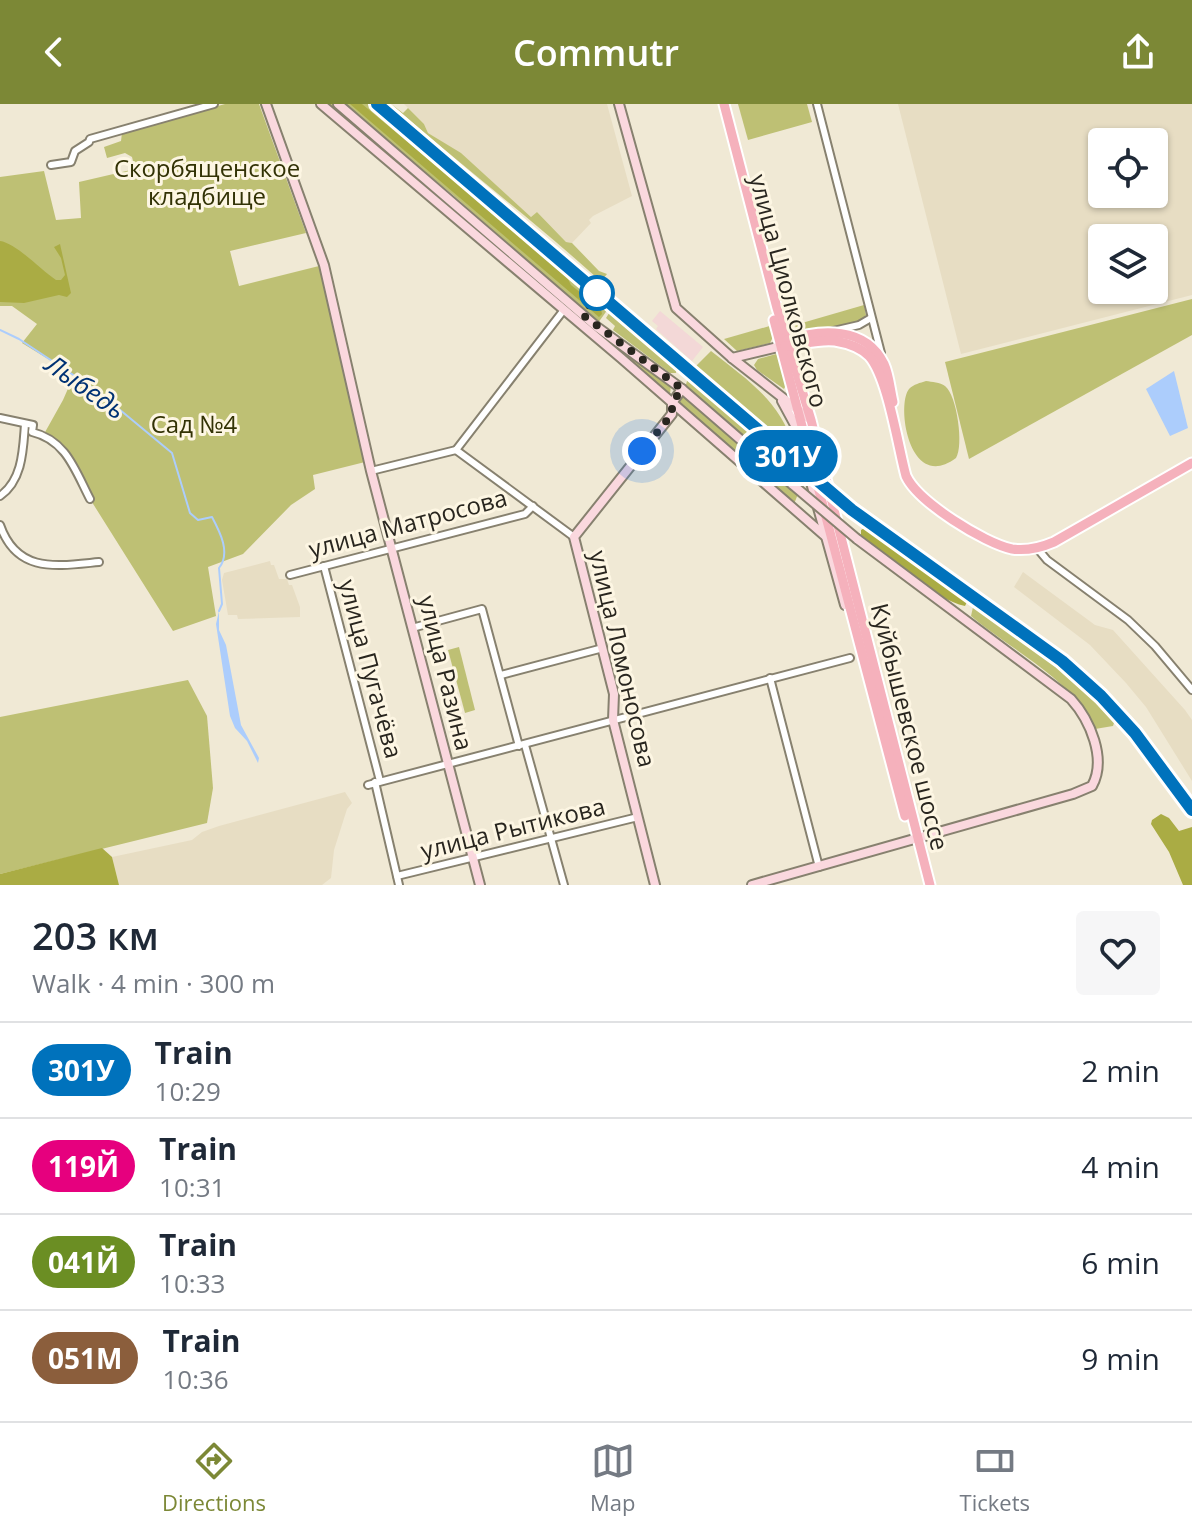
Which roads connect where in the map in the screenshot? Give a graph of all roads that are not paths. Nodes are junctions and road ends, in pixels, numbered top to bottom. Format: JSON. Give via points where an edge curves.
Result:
{"nodes":[{"id":1,"x":214,"y":104,"type":"edge"},
{"id":2,"x":266,"y":104,"type":"edge"},
{"id":3,"x":321,"y":104,"type":"edge"},
{"id":4,"x":338,"y":104,"type":"edge"},
{"id":5,"x":619,"y":104,"type":"edge"},
{"id":6,"x":721,"y":104,"type":"edge"},
{"id":7,"x":817,"y":104,"type":"edge"},
{"id":8,"x":51,"y":165,"type":"dead end"},
{"id":9,"x":563,"y":311,"type":"junction"},
{"id":10,"x":871,"y":318,"type":"junction"},
{"id":11,"x":827,"y":332,"type":"junction"},
{"id":12,"x":786,"y":344,"type":"junction"},
{"id":13,"x":732,"y":358,"type":"junction"},
{"id":14,"x":884,"y":364,"type":"junction"},
{"id":15,"x":682,"y":389,"type":"junction"},
{"id":16,"x":779,"y":396,"type":"junction"},
{"id":17,"x":672,"y":403,"type":"junction"},
{"id":18,"x":799,"y":411,"type":"junction"},
{"id":19,"x":0,"y":418,"type":"edge"},
{"id":20,"x":811,"y":420,"type":"junction"},
{"id":21,"x":25,"y":424,"type":"junction"},
{"id":22,"x":456,"y":450,"type":"junction"},
{"id":23,"x":1192,"y":463,"type":"edge"},
{"id":24,"x":371,"y":471,"type":"junction"},
{"id":25,"x":0,"y":496,"type":"edge"},
{"id":26,"x":90,"y":499,"type":"dead end"},
{"id":27,"x":533,"y":506,"type":"junction"},
{"id":28,"x":0,"y":525,"type":"edge"},
{"id":29,"x":824,"y":535,"type":"junction"},
{"id":30,"x":574,"y":537,"type":"junction"},
{"id":31,"x":392,"y":548,"type":"junction"},
{"id":32,"x":1037,"y":548,"type":"junction"},
{"id":33,"x":99,"y":562,"type":"dead end"},
{"id":34,"x":324,"y":566,"type":"junction"},
{"id":35,"x":290,"y":575,"type":"dead end"},
{"id":36,"x":846,"y":580,"type":"junction"},
{"id":37,"x":412,"y":628,"type":"junction"},
{"id":38,"x":603,"y":648,"type":"junction"},
{"id":39,"x":860,"y":648,"type":"junction"},
{"id":40,"x":850,"y":658,"type":"dead end"},
{"id":41,"x":501,"y":675,"type":"junction"},
{"id":42,"x":770,"y":678,"type":"junction"},
{"id":43,"x":1192,"y":690,"type":"edge"},
{"id":44,"x":613,"y":720,"type":"junction"},
{"id":45,"x":522,"y":745,"type":"junction"},
{"id":46,"x":447,"y":764,"type":"junction"},
{"id":47,"x":374,"y":783,"type":"junction"},
{"id":48,"x":638,"y":817,"type":"junction"},
{"id":49,"x":551,"y":839,"type":"junction"},
{"id":50,"x":914,"y":840,"type":"junction"},
{"id":51,"x":472,"y":857,"type":"junction"},
{"id":52,"x":819,"y":867,"type":"junction"},
{"id":53,"x":397,"y":876,"type":"junction"},
{"id":54,"x":399,"y":885,"type":"edge"},
{"id":55,"x":480,"y":885,"type":"edge"},
{"id":56,"x":564,"y":885,"type":"edge"},
{"id":57,"x":655,"y":885,"type":"edge"},
{"id":58,"x":752,"y":885,"type":"edge"},
{"id":59,"x":923,"y":885,"type":"edge"},
{"id":60,"x":930,"y":885,"type":"edge"}],
"edges":[{"from":1,"to":8,"type":"street","via":[[90,139],[71,162]]},
{"from":2,"to":24,"type":"street","name":"улица Разина","via":[[324,265]]},
{"from":3,"to":9,"type":"street"},
{"from":4,"to":15,"type":"street","via":[[597,327]]},
{"from":5,"to":13,"type":"street","via":[[671,298],[682,315]]},
{"from":6,"to":12,"type":"main road","name":"улица Циолковского"},
{"from":7,"to":10,"type":"street"},
{"from":9,"to":17,"type":"street"},
{"from":9,"to":22,"type":"street"},
{"from":10,"to":11,"type":"street"},
{"from":10,"to":14,"type":"street"},
{"from":11,"to":12,"type":"main road"},
{"from":11,"to":14,"type":"main road","via":[[858,338]]},
{"from":12,"to":13,"type":"street"},
{"from":12,"to":18,"type":"main road","name":"улица Циолковского"},
{"from":12,"to":20,"type":"main road","name":"улица Циолковского"},
{"from":12,"to":32,"type":"main road","via":[[826,341],[863,351],[880,374],[914,490],[996,543]]},
{"from":13,"to":16,"type":"street"},
{"from":14,"to":32,"type":"main road","via":[[919,488],[994,537]]},
{"from":15,"to":17,"type":"street"},
{"from":15,"to":50,"type":"street","bridge":true,"via":[[857,539],[1081,710],[1099,769],[1092,786]]},
{"from":16,"to":18,"type":"street"},
{"from":16,"to":29,"type":"street","name":"Куйбышевское шоссе","via":[[795,425]]},
{"from":17,"to":29,"type":"street"},
{"from":17,"to":30,"type":"street","via":[[672,414]]},
{"from":18,"to":20,"type":"street"},
{"from":18,"to":36,"type":"main road","name":"улица Циолковского"},
{"from":19,"to":21,"type":"street"},
{"from":20,"to":36,"type":"main road","name":"улица Циолковского"},
{"from":21,"to":25,"type":"street","via":[[23,458]]},
{"from":21,"to":26,"type":"street","via":[[64,448]]},
{"from":22,"to":24,"type":"street"},
{"from":22,"to":27,"type":"street","name":"улица Ломоносова"},
{"from":23,"to":32,"type":"main road"},
{"from":24,"to":31,"type":"street","name":"улица Разина"},
{"from":27,"to":30,"type":"street","name":"улица Ломоносова"},
{"from":27,"to":31,"type":"street","name":"улица Матросова","via":[[525,514]]},
{"from":28,"to":33,"type":"street","via":[[18,554],[39,565]]},
{"from":29,"to":39,"type":"street","name":"Куйбышевское шоссе"},
{"from":30,"to":38,"type":"street","name":"улица Ломоносова"},
{"from":31,"to":34,"type":"street","name":"улица Матросова"},
{"from":31,"to":37,"type":"street","name":"улица Разина"},
{"from":32,"to":43,"type":"street","via":[[1128,620]]},
{"from":34,"to":35,"type":"street","name":"улица Матросова"},
{"from":34,"to":47,"type":"street","name":"улица Пугачёва"},
{"from":36,"to":39,"type":"main road","name":"Куйбышевское шоссе"},
{"from":36,"to":50,"type":"main road","name":"Куйбышевское шоссе"},
{"from":37,"to":41,"type":"street","via":[[482,609]]},
{"from":37,"to":46,"type":"street","name":"улица Разина"},
{"from":38,"to":41,"type":"street"},
{"from":38,"to":44,"type":"street","name":"улица Ломоносова","via":[[614,694]]},
{"from":39,"to":50,"type":"main road","name":"Куйбышевское шоссе"},
{"from":40,"to":42,"type":"street"},
{"from":41,"to":45,"type":"street"},
{"from":42,"to":44,"type":"street"},
{"from":42,"to":52,"type":"street"},
{"from":44,"to":45,"type":"street"},
{"from":44,"to":48,"type":"street","name":"улица Ломоносова"},
{"from":45,"to":46,"type":"street"},
{"from":45,"to":49,"type":"street"},
{"from":46,"to":47,"type":"street"},
{"from":46,"to":51,"type":"street","name":"улица Разина"},
{"from":47,"to":53,"type":"street","name":"улица Пугачёва"},
{"from":48,"to":49,"type":"street","name":"улица Рытикова"},
{"from":48,"to":57,"type":"street","name":"улица Ломоносова"},
{"from":49,"to":51,"type":"street","name":"улица Рытикова"},
{"from":49,"to":56,"type":"street"},
{"from":50,"to":52,"type":"street"},
{"from":50,"to":59,"type":"main road","name":"Куйбышевское шоссе"},
{"from":50,"to":60,"type":"main road","name":"Куйбышевское шоссе"},
{"from":51,"to":53,"type":"street","name":"улица Рытикова"},
{"from":51,"to":55,"type":"street","name":"улица Разина"},
{"from":52,"to":58,"type":"street"},
{"from":53,"to":54,"type":"street","name":"улица Пугачёва"}]}
